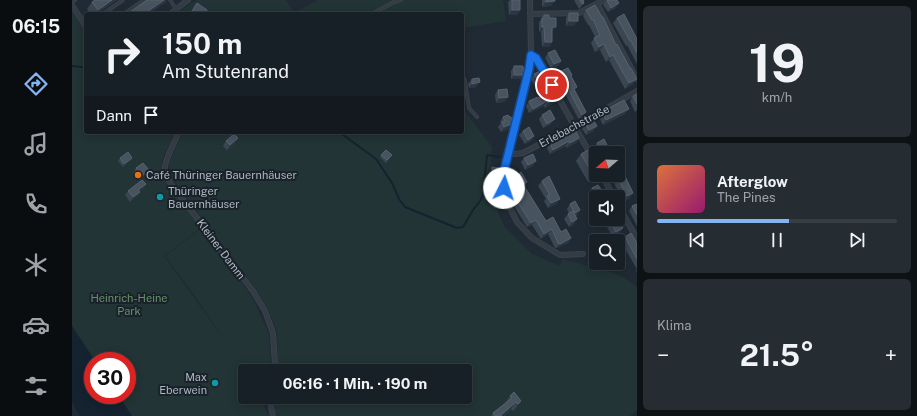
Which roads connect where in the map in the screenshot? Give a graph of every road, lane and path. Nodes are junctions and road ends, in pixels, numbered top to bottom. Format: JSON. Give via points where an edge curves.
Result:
{"nodes":[{"id":1,"x":75,"y":0,"type":"edge"},
{"id":2,"x":123,"y":0,"type":"edge"},
{"id":3,"x":144,"y":0,"type":"edge"},
{"id":4,"x":170,"y":0,"type":"edge"},
{"id":5,"x":188,"y":0,"type":"edge"},
{"id":6,"x":401,"y":0,"type":"edge"},
{"id":7,"x":530,"y":0,"type":"edge"},
{"id":8,"x":604,"y":0,"type":"edge"},
{"id":9,"x":72,"y":2,"type":"edge"},
{"id":10,"x":597,"y":4,"type":"junction"},
{"id":11,"x":72,"y":5,"type":"edge"},
{"id":12,"x":176,"y":9,"type":"junction"},
{"id":13,"x":106,"y":12,"type":"edge"},
{"id":14,"x":127,"y":12,"type":"edge"},
{"id":15,"x":172,"y":12,"type":"edge"},
{"id":16,"x":376,"y":12,"type":"edge"},
{"id":17,"x":530,"y":14,"type":"junction"},
{"id":18,"x":84,"y":23,"type":"edge"},
{"id":19,"x":531,"y":55,"type":"junction"},
{"id":20,"x":464,"y":79,"type":"edge"},
{"id":21,"x":637,"y":79,"type":"edge"},
{"id":22,"x":637,"y":91,"type":"edge"},
{"id":23,"x":477,"y":117,"type":"dead end"},
{"id":24,"x":575,"y":126,"type":"junction"},
{"id":25,"x":178,"y":134,"type":"edge"},
{"id":26,"x":589,"y":151,"type":"edge"},
{"id":27,"x":509,"y":153,"type":"junction"},
{"id":28,"x":625,"y":218,"type":"edge"},
{"id":29,"x":637,"y":239,"type":"edge"},
{"id":30,"x":583,"y":254,"type":"dead end"},
{"id":31,"x":275,"y":364,"type":"edge"},
{"id":32,"x":271,"y":404,"type":"edge"},
{"id":33,"x":273,"y":416,"type":"edge"}],
"edges":[{"from":1,"to":9,"type":"lane"},
{"from":2,"to":13,"type":"lane"},
{"from":3,"to":14,"type":"lane"},
{"from":4,"to":12,"type":"lane"},
{"from":5,"to":12,"type":"street"},
{"from":6,"to":16,"type":"lane"},
{"from":7,"to":17,"type":"street"},
{"from":8,"to":10,"type":"street"},
{"from":10,"to":17,"type":"street","via":[[579,13]]},
{"from":10,"to":21,"type":"street"},
{"from":11,"to":18,"type":"street"},
{"from":12,"to":15,"type":"street"},
{"from":17,"to":19,"type":"street"},
{"from":19,"to":24,"type":"street","via":[[536,58]]},
{"from":19,"to":27,"type":"street"},
{"from":20,"to":23,"type":"lane","via":[[469,108]]},
{"from":22,"to":24,"type":"street","name":"Erlebachstraße"},
{"from":24,"to":26,"type":"street"},
{"from":24,"to":27,"type":"street","name":"Erlebachstraße","via":[[523,153]]},
{"from":25,"to":31,"type":"street","name":"Kleiner Damm","via":[[166,163],[167,176],[253,291],[273,333]]},
{"from":27,"to":30,"type":"street","via":[[503,178],[504,188],[517,222],[532,238],[560,255]]},
{"from":28,"to":29,"type":"street"},
{"from":32,"to":33,"type":"street"}]}
